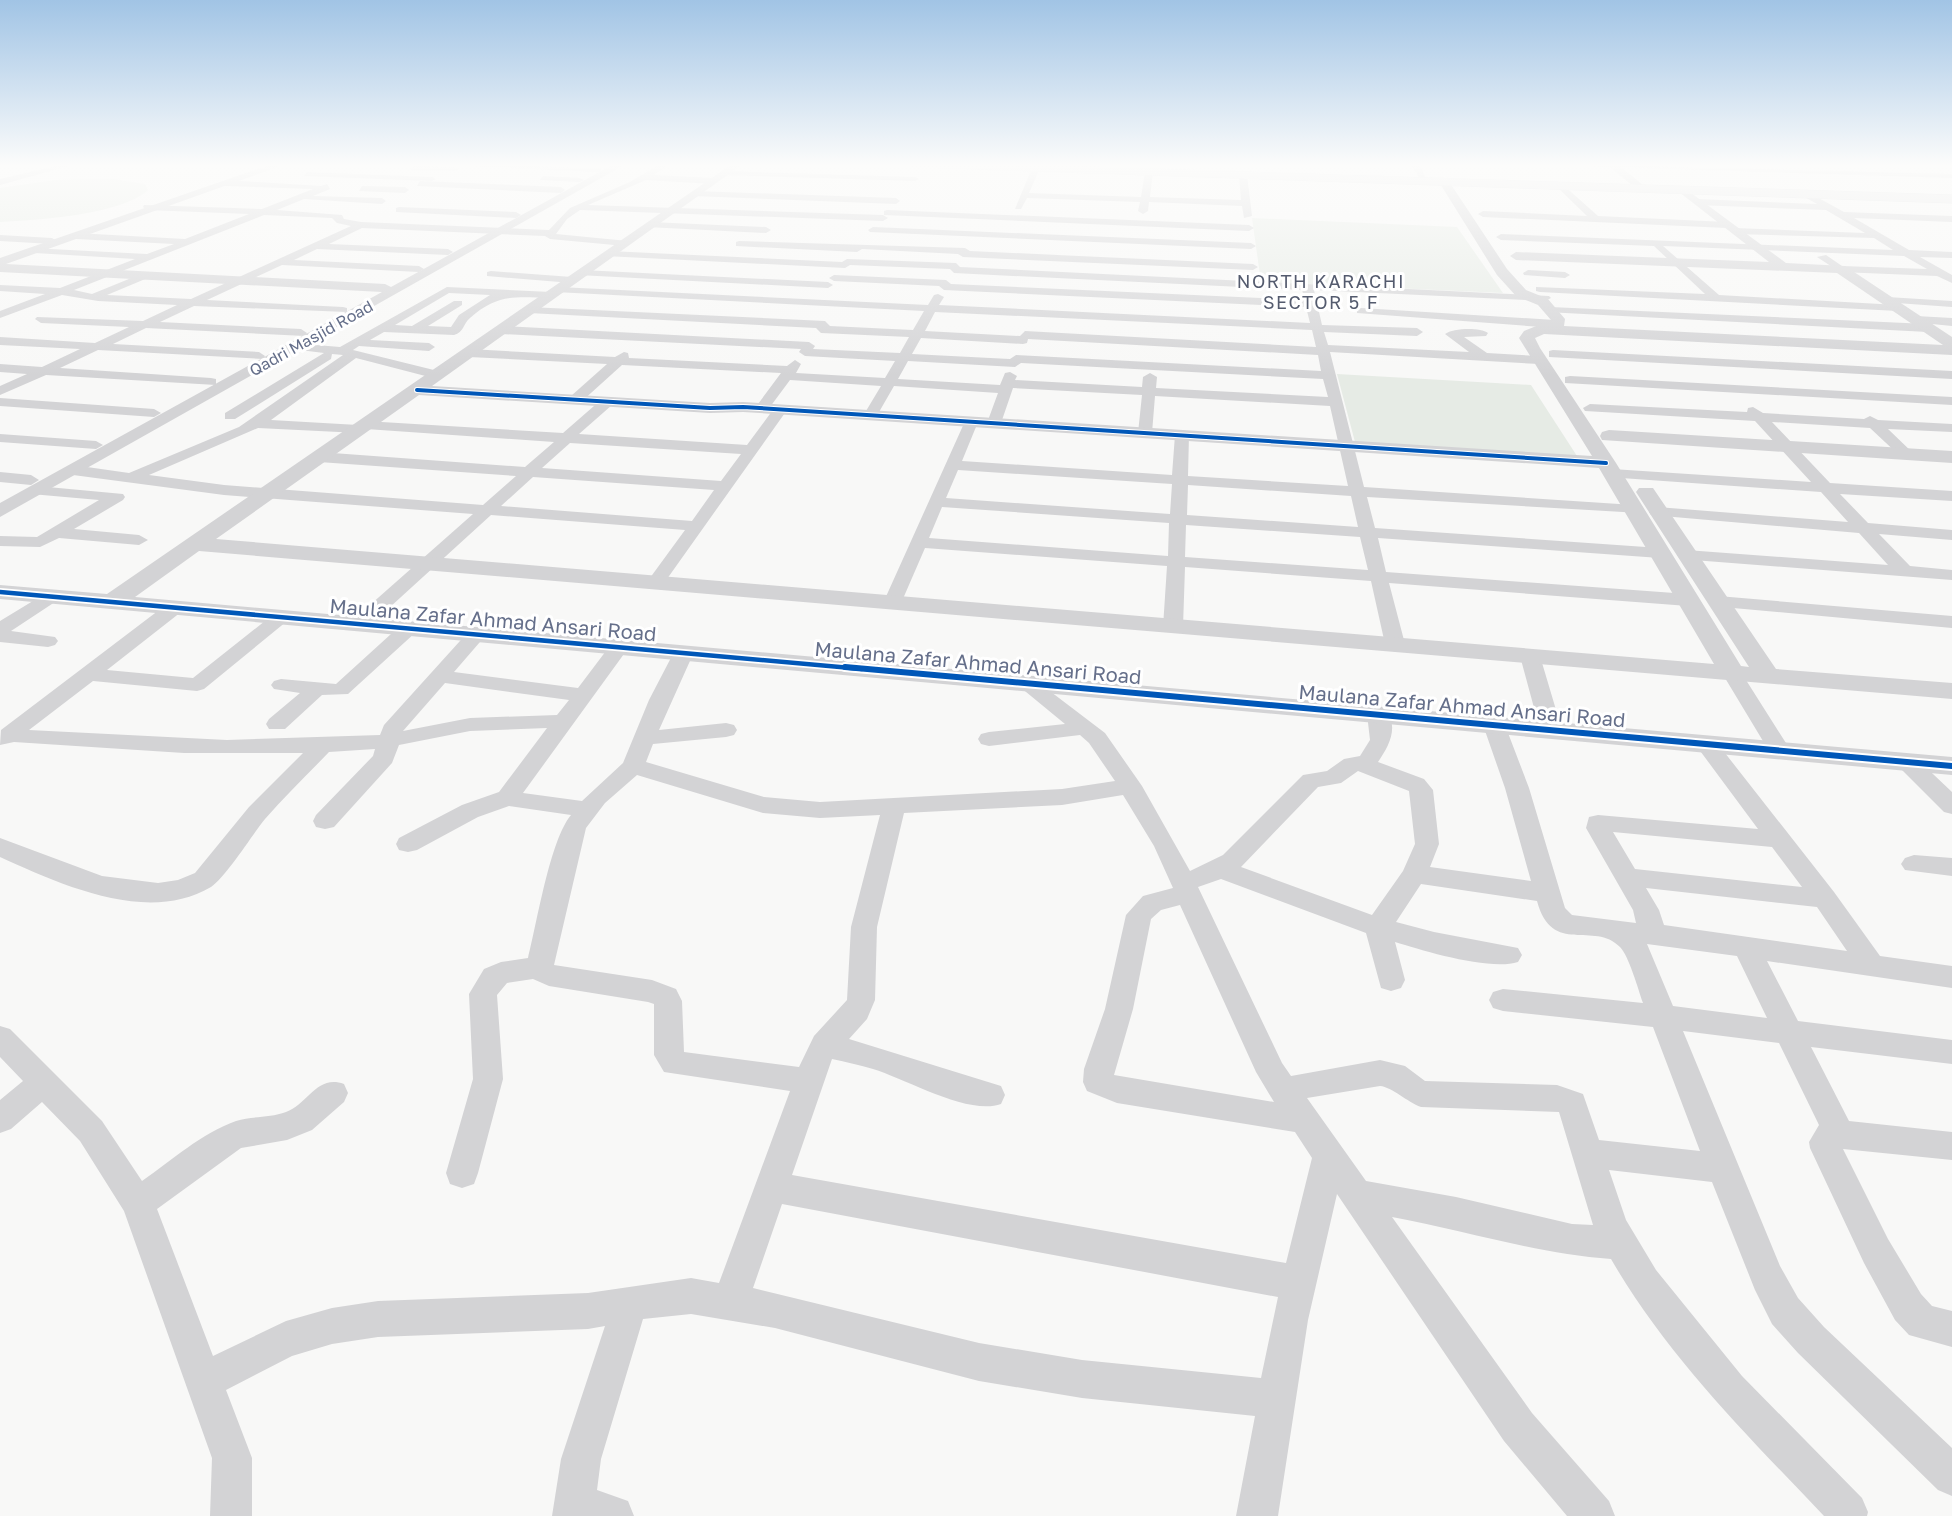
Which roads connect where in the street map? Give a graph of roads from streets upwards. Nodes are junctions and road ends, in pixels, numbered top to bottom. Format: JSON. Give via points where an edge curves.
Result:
{"nodes":[{"id":1,"x":551,"y":234,"type":"edge"},
{"id":2,"x":974,"y":234,"type":"edge"},
{"id":3,"x":1498,"y":234,"type":"edge"},
{"id":4,"x":73,"y":235,"type":"edge"},
{"id":5,"x":79,"y":235,"type":"edge"},
{"id":6,"x":206,"y":235,"type":"edge"},
{"id":7,"x":340,"y":235,"type":"edge"},
{"id":8,"x":485,"y":235,"type":"edge"},
{"id":9,"x":486,"y":235,"type":"edge"},
{"id":10,"x":646,"y":235,"type":"edge"},
{"id":11,"x":739,"y":235,"type":"edge"},
{"id":12,"x":869,"y":235,"type":"edge"},
{"id":13,"x":986,"y":235,"type":"edge"},
{"id":14,"x":1107,"y":235,"type":"edge"},
{"id":15,"x":1250,"y":235,"type":"edge"},
{"id":16,"x":1477,"y":235,"type":"edge"},
{"id":17,"x":1510,"y":235,"type":"edge"},
{"id":18,"x":1740,"y":235,"type":"edge"},
{"id":19,"x":1832,"y":235,"type":"edge"},
{"id":20,"x":1874,"y":235,"type":"edge"},
{"id":21,"x":76,"y":236,"type":"junction"},
{"id":22,"x":1006,"y":236,"type":"joint"},
{"id":23,"x":0,"y":238,"type":"edge"},
{"id":24,"x":1880,"y":238,"type":"junction"},
{"id":25,"x":1106,"y":240,"type":"junction"},
{"id":26,"x":55,"y":241,"type":"junction"},
{"id":27,"x":189,"y":241,"type":"junction"},
{"id":28,"x":627,"y":241,"type":"junction"},
{"id":29,"x":1907,"y":241,"type":"dead end"},
{"id":30,"x":1931,"y":242,"type":"dead end"},
{"id":31,"x":1655,"y":244,"type":"junction"},
{"id":32,"x":313,"y":246,"type":"junction"},
{"id":33,"x":1251,"y":246,"type":"junction"},
{"id":34,"x":859,"y":248,"type":"junction"},
{"id":35,"x":1758,"y":248,"type":"junction"},
{"id":36,"x":35,"y":250,"type":"junction"},
{"id":37,"x":1812,"y":250,"type":"junction"},
{"id":38,"x":448,"y":252,"type":"junction"},
{"id":39,"x":964,"y":252,"type":"junction"},
{"id":40,"x":609,"y":254,"type":"junction"},
{"id":41,"x":1906,"y":254,"type":"junction"},
{"id":42,"x":1952,"y":255,"type":"edge"},
{"id":43,"x":151,"y":256,"type":"junction"},
{"id":44,"x":1515,"y":256,"type":"junction"},
{"id":45,"x":0,"y":260,"type":"edge"},
{"id":46,"x":743,"y":260,"type":"junction"},
{"id":47,"x":1101,"y":260,"type":"junction"},
{"id":48,"x":277,"y":262,"type":"junction"},
{"id":49,"x":1676,"y":262,"type":"junction"},
{"id":50,"x":846,"y":263,"type":"junction"},
{"id":51,"x":1253,"y":267,"type":"junction"},
{"id":52,"x":1783,"y":267,"type":"junction"},
{"id":53,"x":0,"y":268,"type":"edge"},
{"id":54,"x":955,"y":268,"type":"junction"},
{"id":55,"x":419,"y":269,"type":"junction"},
{"id":56,"x":1840,"y":269,"type":"junction"},
{"id":57,"x":108,"y":273,"type":"junction"},
{"id":58,"x":1528,"y":273,"type":"junction"},
{"id":59,"x":1946,"y":273,"type":"edge"},
{"id":60,"x":491,"y":274,"type":"dead end"},
{"id":61,"x":146,"y":275,"type":"junction"},
{"id":62,"x":1574,"y":275,"type":"dead end"},
{"id":63,"x":1097,"y":276,"type":"junction"},
{"id":64,"x":237,"y":280,"type":"junction"},
{"id":65,"x":721,"y":280,"type":"junction"},
{"id":66,"x":1653,"y":280,"type":"dead end"},
{"id":67,"x":1952,"y":280,"type":"edge"},
{"id":68,"x":831,"y":281,"type":"junction"},
{"id":69,"x":1676,"y":281,"type":"dead end"},
{"id":70,"x":1698,"y":282,"type":"junction"},
{"id":71,"x":1721,"y":283,"type":"dead end"},
{"id":72,"x":566,"y":284,"type":"junction"},
{"id":73,"x":1255,"y":284,"type":"junction"},
{"id":74,"x":945,"y":285,"type":"junction"},
{"id":75,"x":1306,"y":286,"type":"junction"},
{"id":76,"x":0,"y":288,"type":"edge"},
{"id":77,"x":385,"y":288,"type":"junction"},
{"id":78,"x":61,"y":291,"type":"junction"},
{"id":79,"x":503,"y":292,"type":"junction"},
{"id":80,"x":1093,"y":294,"type":"junction"},
{"id":81,"x":1668,"y":295,"type":"junction"},
{"id":82,"x":690,"y":296,"type":"junction"},
{"id":83,"x":91,"y":298,"type":"junction"},
{"id":84,"x":1199,"y":298,"type":"junction"},
{"id":85,"x":1716,"y":298,"type":"junction"},
{"id":86,"x":1257,"y":301,"type":"junction"},
{"id":87,"x":1780,"y":301,"type":"junction"},
{"id":88,"x":814,"y":302,"type":"junction"},
{"id":89,"x":188,"y":303,"type":"junction"},
{"id":90,"x":458,"y":303,"type":"dead end"},
{"id":91,"x":842,"y":303,"type":"junction"},
{"id":92,"x":1311,"y":304,"type":"junction"},
{"id":93,"x":1892,"y":304,"type":"junction"},
{"id":94,"x":1952,"y":304,"type":"edge"},
{"id":95,"x":0,"y":308,"type":"edge"},
{"id":96,"x":17,"y":308,"type":"junction"},
{"id":97,"x":932,"y":308,"type":"junction"},
{"id":98,"x":60,"y":310,"type":"junction"},
{"id":99,"x":343,"y":310,"type":"junction"},
{"id":100,"x":529,"y":310,"type":"junction"},
{"id":101,"x":1361,"y":311,"type":"dead end"},
{"id":102,"x":1033,"y":313,"type":"junction"},
{"id":103,"x":1541,"y":313,"type":"junction"},
{"id":104,"x":0,"y":315,"type":"edge"},
{"id":105,"x":1088,"y":316,"type":"junction"},
{"id":106,"x":1687,"y":316,"type":"junction"},
{"id":107,"x":666,"y":317,"type":"junction"},
{"id":108,"x":1155,"y":319,"type":"junction"},
{"id":109,"x":1198,"y":321,"type":"junction"},
{"id":110,"x":1807,"y":322,"type":"junction"},
{"id":111,"x":1952,"y":322,"type":"edge"},
{"id":112,"x":1245,"y":323,"type":"junction"},
{"id":113,"x":143,"y":324,"type":"junction"},
{"id":114,"x":1922,"y":324,"type":"junction"},
{"id":115,"x":823,"y":327,"type":"junction"},
{"id":116,"x":1317,"y":327,"type":"junction"},
{"id":117,"x":381,"y":328,"type":"junction"},
{"id":118,"x":413,"y":330,"type":"junction"},
{"id":119,"x":501,"y":330,"type":"junction"},
{"id":120,"x":1417,"y":332,"type":"dead end"},
{"id":121,"x":917,"y":334,"type":"junction"},
{"id":122,"x":1633,"y":334,"type":"junction"},
{"id":123,"x":1706,"y":337,"type":"junction"},
{"id":124,"x":644,"y":338,"type":"junction"},
{"id":125,"x":1024,"y":338,"type":"junction"},
{"id":126,"x":299,"y":340,"type":"junction"},
{"id":127,"x":0,"y":341,"type":"edge"},
{"id":128,"x":1777,"y":341,"type":"junction"},
{"id":129,"x":1153,"y":342,"type":"junction"},
{"id":130,"x":1834,"y":344,"type":"junction"},
{"id":131,"x":1952,"y":344,"type":"edge"},
{"id":132,"x":96,"y":346,"type":"junction"},
{"id":133,"x":429,"y":347,"type":"dead end"},
{"id":134,"x":1245,"y":347,"type":"junction"},
{"id":135,"x":142,"y":349,"type":"junction"},
{"id":136,"x":347,"y":349,"type":"junction"},
{"id":137,"x":807,"y":349,"type":"junction"},
{"id":138,"x":1322,"y":350,"type":"junction"},
{"id":139,"x":1952,"y":350,"type":"edge"},
{"id":140,"x":469,"y":353,"type":"junction"},
{"id":141,"x":259,"y":356,"type":"junction"},
{"id":142,"x":904,"y":357,"type":"junction"},
{"id":143,"x":1484,"y":357,"type":"junction"},
{"id":144,"x":1546,"y":357,"type":"junction"},
{"id":145,"x":1656,"y":360,"type":"junction"},
{"id":146,"x":618,"y":361,"type":"junction"},
{"id":147,"x":1016,"y":361,"type":"junction"},
{"id":148,"x":1707,"y":362,"type":"junction"},
{"id":149,"x":1151,"y":366,"type":"junction"},
{"id":150,"x":0,"y":368,"type":"edge"},
{"id":151,"x":1805,"y":368,"type":"junction"},
{"id":152,"x":42,"y":371,"type":"junction"},
{"id":153,"x":788,"y":373,"type":"junction"},
{"id":154,"x":92,"y":374,"type":"junction"},
{"id":155,"x":1329,"y":375,"type":"junction"},
{"id":156,"x":1952,"y":375,"type":"edge"},
{"id":157,"x":1570,"y":380,"type":"junction"},
{"id":158,"x":211,"y":382,"type":"junction"},
{"id":159,"x":428,"y":382,"type":"junction"},
{"id":160,"x":890,"y":382,"type":"junction"},
{"id":161,"x":1007,"y":386,"type":"junction"},
{"id":162,"x":1732,"y":389,"type":"junction"},
{"id":163,"x":0,"y":391,"type":"edge"},
{"id":164,"x":1149,"y":392,"type":"junction"},
{"id":165,"x":1838,"y":394,"type":"junction"},
{"id":166,"x":581,"y":395,"type":"junction"},
{"id":167,"x":1952,"y":400,"type":"edge"},
{"id":168,"x":7,"y":402,"type":"edge"},
{"id":169,"x":607,"y":402,"type":"junction"},
{"id":170,"x":1335,"y":402,"type":"junction"},
{"id":171,"x":743,"y":407,"type":"junction"},
{"id":172,"x":1590,"y":408,"type":"junction"},
{"id":173,"x":0,"y":409,"type":"edge"},
{"id":174,"x":771,"y":409,"type":"junction"},
{"id":175,"x":154,"y":413,"type":"junction"},
{"id":176,"x":230,"y":416,"type":"dead end"},
{"id":177,"x":870,"y":416,"type":"junction"},
{"id":178,"x":1759,"y":417,"type":"junction"},
{"id":179,"x":970,"y":422,"type":"junction"},
{"id":180,"x":254,"y":423,"type":"junction"},
{"id":181,"x":994,"y":423,"type":"junction"},
{"id":182,"x":1874,"y":424,"type":"junction"},
{"id":183,"x":362,"y":427,"type":"junction"},
{"id":184,"x":1952,"y":428,"type":"edge"},
{"id":185,"x":1145,"y":433,"type":"junction"},
{"id":186,"x":1182,"y":435,"type":"junction"},
{"id":187,"x":1609,"y":436,"type":"junction"},
{"id":188,"x":0,"y":438,"type":"edge"},
{"id":189,"x":565,"y":438,"type":"junction"},
{"id":190,"x":96,"y":445,"type":"junction"},
{"id":191,"x":1346,"y":446,"type":"junction"},
{"id":192,"x":1787,"y":447,"type":"junction"},
{"id":193,"x":751,"y":450,"type":"junction"},
{"id":194,"x":1906,"y":454,"type":"junction"},
{"id":195,"x":320,"y":457,"type":"junction"},
{"id":196,"x":1952,"y":457,"type":"edge"},
{"id":197,"x":952,"y":465,"type":"junction"},
{"id":198,"x":1609,"y":468,"type":"junction"},
{"id":199,"x":74,"y":470,"type":"junction"},
{"id":200,"x":528,"y":472,"type":"junction"},
{"id":201,"x":1636,"y":476,"type":"junction"},
{"id":202,"x":0,"y":477,"type":"edge"},
{"id":203,"x":133,"y":477,"type":"junction"},
{"id":204,"x":1180,"y":480,"type":"junction"},
{"id":205,"x":34,"y":485,"type":"junction"},
{"id":206,"x":725,"y":486,"type":"junction"},
{"id":207,"x":1826,"y":488,"type":"junction"},
{"id":208,"x":1357,"y":492,"type":"junction"},
{"id":209,"x":267,"y":494,"type":"junction"},
{"id":210,"x":1952,"y":496,"type":"edge"},
{"id":211,"x":0,"y":497,"type":"edge"},
{"id":212,"x":936,"y":502,"type":"junction"},
{"id":213,"x":487,"y":509,"type":"junction"},
{"id":214,"x":1634,"y":510,"type":"junction"},
{"id":215,"x":0,"y":512,"type":"edge"},
{"id":216,"x":1658,"y":512,"type":"junction"},
{"id":217,"x":1178,"y":519,"type":"junction"},
{"id":218,"x":696,"y":526,"type":"junction"},
{"id":219,"x":1863,"y":528,"type":"junction"},
{"id":220,"x":1367,"y":532,"type":"junction"},
{"id":221,"x":56,"y":533,"type":"junction"},
{"id":222,"x":1948,"y":537,"type":"edge"},
{"id":223,"x":139,"y":540,"type":"dead end"},
{"id":224,"x":0,"y":541,"type":"edge"},
{"id":225,"x":918,"y":542,"type":"junction"},
{"id":226,"x":195,"y":544,"type":"junction"},
{"id":227,"x":1660,"y":553,"type":"junction"},
{"id":228,"x":1686,"y":555,"type":"junction"},
{"id":229,"x":1176,"y":561,"type":"junction"},
{"id":230,"x":427,"y":564,"type":"junction"},
{"id":231,"x":1905,"y":572,"type":"junction"},
{"id":232,"x":1952,"y":575,"type":"edge"},
{"id":233,"x":1378,"y":577,"type":"junction"},
{"id":234,"x":656,"y":582,"type":"junction"},
{"id":235,"x":0,"y":592,"type":"edge"},
{"id":236,"x":51,"y":597,"type":"junction"},
{"id":237,"x":1688,"y":600,"type":"junction"},
{"id":238,"x":893,"y":601,"type":"junction"},
{"id":239,"x":112,"y":602,"type":"junction"},
{"id":240,"x":1718,"y":602,"type":"junction"},
{"id":241,"x":174,"y":608,"type":"junction"},
{"id":242,"x":282,"y":617,"type":"junction"},
{"id":243,"x":1952,"y":622,"type":"edge"},
{"id":244,"x":360,"y":624,"type":"junction"},
{"id":245,"x":1173,"y":627,"type":"junction"},
{"id":246,"x":409,"y":628,"type":"junction"},
{"id":247,"x":0,"y":630,"type":"edge"},
{"id":248,"x":476,"y":634,"type":"junction"},
{"id":249,"x":0,"y":636,"type":"edge"},
{"id":250,"x":48,"y":641,"type":"dead end"},
{"id":251,"x":1395,"y":644,"type":"junction"},
{"id":252,"x":619,"y":647,"type":"junction"},
{"id":253,"x":684,"y":652,"type":"junction"},
{"id":254,"x":1530,"y":656,"type":"junction"},
{"id":255,"x":1732,"y":673,"type":"junction"},
{"id":256,"x":89,"y":674,"type":"junction"},
{"id":257,"x":439,"y":676,"type":"junction"},
{"id":258,"x":1768,"y":676,"type":"junction"},
{"id":259,"x":1027,"y":683,"type":"junction"},
{"id":260,"x":281,"y":685,"type":"dead end"},
{"id":261,"x":317,"y":689,"type":"junction"},
{"id":262,"x":1952,"y":691,"type":"edge"},
{"id":263,"x":582,"y":695,"type":"junction"},
{"id":264,"x":1378,"y":714,"type":"junction"},
{"id":265,"x":562,"y":722,"type":"junction"},
{"id":266,"x":277,"y":724,"type":"dead end"},
{"id":267,"x":1494,"y":725,"type":"junction"},
{"id":268,"x":1086,"y":728,"type":"junction"},
{"id":269,"x":726,"y":730,"type":"dead end"},
{"id":270,"x":1551,"y":730,"type":"junction"},
{"id":271,"x":6,"y":734,"type":"edge"},
{"id":272,"x":646,"y":738,"type":"junction"},
{"id":273,"x":989,"y":739,"type":"dead end"},
{"id":274,"x":389,"y":740,"type":"junction"},
{"id":275,"x":324,"y":744,"type":"junction"},
{"id":276,"x":1706,"y":744,"type":"junction"},
{"id":277,"x":1780,"y":751,"type":"junction"},
{"id":278,"x":1906,"y":761,"type":"junction"},
{"id":279,"x":1366,"y":764,"type":"junction"},
{"id":280,"x":633,"y":766,"type":"junction"},
{"id":281,"x":1952,"y":766,"type":"edge"},
{"id":282,"x":1130,"y":786,"type":"junction"},
{"id":283,"x":512,"y":796,"type":"junction"},
{"id":284,"x":1952,"y":806,"type":"edge"},
{"id":285,"x":894,"y":807,"type":"junction"},
{"id":286,"x":587,"y":809,"type":"junction"},
{"id":287,"x":325,"y":821,"type":"dead end"},
{"id":288,"x":1780,"y":839,"type":"junction"},
{"id":289,"x":408,"y":844,"type":"dead end"},
{"id":290,"x":0,"y":847,"type":"edge"},
{"id":291,"x":1914,"y":864,"type":"dead end"},
{"id":292,"x":1952,"y":867,"type":"edge"},
{"id":293,"x":1221,"y":869,"type":"junction"},
{"id":294,"x":1414,"y":874,"type":"junction"},
{"id":295,"x":1625,"y":877,"type":"junction"},
{"id":296,"x":1186,"y":888,"type":"junction"},
{"id":297,"x":1548,"y":893,"type":"junction"},
{"id":298,"x":1825,"y":899,"type":"junction"},
{"id":299,"x":1378,"y":928,"type":"junction"},
{"id":300,"x":1622,"y":932,"type":"junction"},
{"id":301,"x":1653,"y":934,"type":"junction"},
{"id":302,"x":1746,"y":947,"type":"junction"},
{"id":303,"x":1508,"y":955,"type":"dead end"},
{"id":304,"x":1871,"y":965,"type":"junction"},
{"id":305,"x":540,"y":967,"type":"junction"},
{"id":306,"x":1952,"y":976,"type":"edge"},
{"id":307,"x":1391,"y":980,"type":"dead end"},
{"id":308,"x":1503,"y":1000,"type":"dead end"},
{"id":309,"x":1664,"y":1017,"type":"junction"},
{"id":310,"x":1788,"y":1032,"type":"junction"},
{"id":311,"x":0,"y":1038,"type":"edge"},
{"id":312,"x":824,"y":1045,"type":"junction"},
{"id":313,"x":1952,"y":1052,"type":"edge"},
{"id":314,"x":808,"y":1081,"type":"junction"},
{"id":315,"x":43,"y":1083,"type":"junction"},
{"id":316,"x":1284,"y":1090,"type":"junction"},
{"id":317,"x":333,"y":1093,"type":"dead end"},
{"id":318,"x":990,"y":1095,"type":"dead end"},
{"id":319,"x":0,"y":1119,"type":"edge"},
{"id":320,"x":1304,"y":1120,"type":"junction"},
{"id":321,"x":1834,"y":1134,"type":"junction"},
{"id":322,"x":1952,"y":1146,"type":"edge"},
{"id":323,"x":1589,"y":1153,"type":"junction"},
{"id":324,"x":1329,"y":1156,"type":"junction"},
{"id":325,"x":1724,"y":1169,"type":"junction"},
{"id":326,"x":462,"y":1173,"type":"dead end"},
{"id":327,"x":773,"y":1187,"type":"junction"},
{"id":328,"x":1357,"y":1195,"type":"junction"},
{"id":329,"x":138,"y":1203,"type":"junction"},
{"id":330,"x":1619,"y":1243,"type":"junction"},
{"id":331,"x":1299,"y":1283,"type":"junction"},
{"id":332,"x":730,"y":1302,"type":"junction"},
{"id":333,"x":630,"y":1303,"type":"junction"},
{"id":334,"x":1952,"y":1329,"type":"edge"},
{"id":335,"x":203,"y":1381,"type":"junction"},
{"id":336,"x":1277,"y":1399,"type":"junction"},
{"id":337,"x":1952,"y":1476,"type":"edge"},
{"id":338,"x":574,"y":1510,"type":"edge"},
{"id":339,"x":1848,"y":1512,"type":"dead end"},
{"id":340,"x":231,"y":1516,"type":"edge"},
{"id":341,"x":613,"y":1516,"type":"edge"},
{"id":342,"x":1257,"y":1516,"type":"edge"},
{"id":343,"x":1594,"y":1516,"type":"edge"}],
"edges":[{"from":1,"to":28,"type":"street"},
{"from":2,"to":39,"type":"street"},
{"from":3,"to":44,"type":"street"},
{"from":4,"to":26,"type":"street"},
{"from":5,"to":21,"type":"street"},
{"from":6,"to":27,"type":"street"},
{"from":7,"to":32,"type":"street"},
{"from":8,"to":38,"type":"street","name":"Qadri Masjid Road"},
{"from":9,"to":126,"type":"street","name":"Qadri Masjid Road"},
{"from":10,"to":28,"type":"street"},
{"from":11,"to":34,"type":"street","via":[[728,244]]},
{"from":12,"to":34,"type":"street"},
{"from":13,"to":22,"type":"street"},
{"from":14,"to":25,"type":"street"},
{"from":15,"to":33,"type":"street"},
{"from":16,"to":103,"type":"street","via":[[1502,272]]},
{"from":17,"to":31,"type":"street"},
{"from":18,"to":35,"type":"street"},
{"from":19,"to":24,"type":"street"},
{"from":20,"to":24,"type":"street"},
{"from":21,"to":26,"type":"street"},
{"from":21,"to":27,"type":"street"},
{"from":22,"to":25,"type":"street"},
{"from":23,"to":26,"type":"street"},
{"from":24,"to":29,"type":"street"},
{"from":24,"to":41,"type":"street"},
{"from":25,"to":33,"type":"street"},
{"from":25,"to":47,"type":"street"},
{"from":26,"to":36,"type":"street"},
{"from":26,"to":45,"type":"street"},
{"from":27,"to":43,"type":"street"},
{"from":28,"to":40,"type":"street"},
{"from":30,"to":42,"type":"street"},
{"from":31,"to":35,"type":"street"},
{"from":31,"to":49,"type":"street"},
{"from":32,"to":38,"type":"street"},
{"from":32,"to":48,"type":"street"},
{"from":33,"to":51,"type":"street"},
{"from":34,"to":39,"type":"street"},
{"from":34,"to":50,"type":"street"},
{"from":35,"to":37,"type":"street"},
{"from":35,"to":52,"type":"street"},
{"from":36,"to":43,"type":"street"},
{"from":36,"to":45,"type":"street"},
{"from":37,"to":41,"type":"street"},
{"from":37,"to":56,"type":"street"},
{"from":38,"to":55,"type":"street","name":"Qadri Masjid Road"},
{"from":39,"to":47,"type":"street"},
{"from":39,"to":54,"type":"street"},
{"from":40,"to":46,"type":"street","via":[[718,255]]},
{"from":40,"to":72,"type":"street"},
{"from":41,"to":42,"type":"street"},
{"from":41,"to":59,"type":"street"},
{"from":43,"to":57,"type":"street"},
{"from":44,"to":49,"type":"street"},
{"from":44,"to":58,"type":"street"},
{"from":46,"to":50,"type":"street"},
{"from":46,"to":65,"type":"street"},
{"from":47,"to":51,"type":"street"},
{"from":47,"to":63,"type":"street"},
{"from":48,"to":55,"type":"street"},
{"from":48,"to":64,"type":"street"},
{"from":49,"to":52,"type":"street"},
{"from":49,"to":70,"type":"street"},
{"from":50,"to":54,"type":"street"},
{"from":50,"to":68,"type":"street"},
{"from":51,"to":73,"type":"street"},
{"from":52,"to":56,"type":"street"},
{"from":53,"to":57,"type":"street"},
{"from":54,"to":63,"type":"street"},
{"from":54,"to":74,"type":"street"},
{"from":55,"to":77,"type":"street","name":"Qadri Masjid Road"},
{"from":56,"to":59,"type":"street"},
{"from":56,"to":93,"type":"street"},
{"from":57,"to":61,"type":"street"},
{"from":57,"to":78,"type":"street"},
{"from":58,"to":62,"type":"street"},
{"from":58,"to":103,"type":"street"},
{"from":59,"to":67,"type":"street"},
{"from":60,"to":72,"type":"street"},
{"from":61,"to":64,"type":"street"},
{"from":61,"to":83,"type":"street"},
{"from":63,"to":73,"type":"street"},
{"from":63,"to":80,"type":"street"},
{"from":64,"to":77,"type":"street"},
{"from":64,"to":89,"type":"street"},
{"from":65,"to":68,"type":"street"},
{"from":65,"to":72,"type":"street"},
{"from":66,"to":81,"type":"street"},
{"from":68,"to":74,"type":"street"},
{"from":68,"to":88,"type":"street"},
{"from":69,"to":70,"type":"street"},
{"from":70,"to":71,"type":"street"},
{"from":70,"to":85,"type":"street"},
{"from":72,"to":79,"type":"street"},
{"from":72,"to":82,"type":"street"},
{"from":72,"to":100,"type":"street"},
{"from":73,"to":75,"type":"street"},
{"from":73,"to":86,"type":"street"},
{"from":74,"to":80,"type":"street"},
{"from":74,"to":97,"type":"street"},
{"from":75,"to":92,"type":"street"},
{"from":75,"to":103,"type":"street"},
{"from":76,"to":78,"type":"street"},
{"from":77,"to":99,"type":"street","name":"Qadri Masjid Road"},
{"from":78,"to":83,"type":"street"},
{"from":78,"to":96,"type":"street"},
{"from":79,"to":117,"type":"street","via":[[447,290]]},
{"from":79,"to":118,"type":"street","via":[[464,317],[456,330]]},
{"from":80,"to":84,"type":"street"},
{"from":80,"to":105,"type":"street"},
{"from":81,"to":85,"type":"street"},
{"from":81,"to":103,"type":"street"},
{"from":81,"to":106,"type":"street"},
{"from":82,"to":88,"type":"street"},
{"from":82,"to":107,"type":"street"},
{"from":83,"to":89,"type":"street"},
{"from":83,"to":98,"type":"street"},
{"from":84,"to":86,"type":"street"},
{"from":84,"to":109,"type":"street"},
{"from":85,"to":87,"type":"street"},
{"from":86,"to":92,"type":"street"},
{"from":87,"to":93,"type":"street"},
{"from":87,"to":110,"type":"street"},
{"from":88,"to":91,"type":"street"},
{"from":89,"to":99,"type":"street"},
{"from":89,"to":113,"type":"street"},
{"from":90,"to":118,"type":"street"},
{"from":91,"to":97,"type":"street"},
{"from":91,"to":115,"type":"street"},
{"from":92,"to":116,"type":"street"},
{"from":93,"to":94,"type":"street"},
{"from":93,"to":114,"type":"street"},
{"from":95,"to":96,"type":"street"},
{"from":96,"to":98,"type":"street"},
{"from":96,"to":104,"type":"street"},
{"from":97,"to":102,"type":"street"},
{"from":97,"to":121,"type":"street"},
{"from":98,"to":113,"type":"street","via":[[36,321]]},
{"from":99,"to":126,"type":"street","name":"Qadri Masjid Road"},
{"from":100,"to":107,"type":"street"},
{"from":100,"to":119,"type":"street"},
{"from":101,"to":103,"type":"street"},
{"from":102,"to":105,"type":"street"},
{"from":102,"to":125,"type":"street"},
{"from":103,"to":106,"type":"street"},
{"from":103,"to":122,"type":"street"},
{"from":103,"to":143,"type":"street","via":[[1451,332]]},
{"from":103,"to":144,"type":"street"},
{"from":105,"to":108,"type":"street"},
{"from":106,"to":110,"type":"street"},
{"from":106,"to":123,"type":"street"},
{"from":107,"to":115,"type":"street"},
{"from":107,"to":124,"type":"street"},
{"from":108,"to":109,"type":"street"},
{"from":108,"to":129,"type":"street"},
{"from":109,"to":112,"type":"street"},
{"from":110,"to":114,"type":"street"},
{"from":110,"to":130,"type":"street"},
{"from":111,"to":114,"type":"street"},
{"from":112,"to":116,"type":"street"},
{"from":112,"to":134,"type":"street"},
{"from":113,"to":126,"type":"street"},
{"from":113,"to":132,"type":"street"},
{"from":114,"to":131,"type":"street"},
{"from":115,"to":121,"type":"street"},
{"from":115,"to":137,"type":"street"},
{"from":116,"to":120,"type":"street"},
{"from":116,"to":138,"type":"street"},
{"from":117,"to":118,"type":"street"},
{"from":117,"to":136,"type":"street"},
{"from":119,"to":124,"type":"street"},
{"from":119,"to":140,"type":"street"},
{"from":121,"to":125,"type":"street"},
{"from":121,"to":142,"type":"street"},
{"from":122,"to":123,"type":"street"},
{"from":122,"to":145,"type":"street"},
{"from":123,"to":128,"type":"street"},
{"from":124,"to":137,"type":"street"},
{"from":124,"to":146,"type":"street"},
{"from":125,"to":129,"type":"street"},
{"from":125,"to":147,"type":"street"},
{"from":126,"to":136,"type":"street"},
{"from":126,"to":141,"type":"street","name":"Qadri Masjid Road"},
{"from":126,"to":199,"type":"street","name":"Qadri Masjid Road"},
{"from":127,"to":132,"type":"street"},
{"from":128,"to":130,"type":"street"},
{"from":128,"to":151,"type":"street"},
{"from":129,"to":134,"type":"street"},
{"from":129,"to":149,"type":"street"},
{"from":130,"to":139,"type":"street"},
{"from":132,"to":135,"type":"street"},
{"from":132,"to":152,"type":"street"},
{"from":133,"to":136,"type":"street"},
{"from":134,"to":138,"type":"street"},
{"from":135,"to":141,"type":"street"},
{"from":135,"to":154,"type":"street"},
{"from":136,"to":159,"type":"street","via":[[405,369]]},
{"from":136,"to":176,"type":"street"},
{"from":136,"to":180,"type":"street","via":[[289,403]]},
{"from":137,"to":142,"type":"street"},
{"from":137,"to":153,"type":"street"},
{"from":138,"to":143,"type":"street"},
{"from":138,"to":155,"type":"street"},
{"from":140,"to":146,"type":"street"},
{"from":140,"to":159,"type":"street"},
{"from":141,"to":158,"type":"street","name":"Qadri Masjid Road"},
{"from":142,"to":147,"type":"street"},
{"from":142,"to":160,"type":"street"},
{"from":143,"to":144,"type":"street"},
{"from":144,"to":145,"type":"street"},
{"from":144,"to":157,"type":"street"},
{"from":144,"to":198,"type":"street"},
{"from":145,"to":148,"type":"street"},
{"from":146,"to":153,"type":"street"},
{"from":146,"to":166,"type":"street"},
{"from":147,"to":149,"type":"street"},
{"from":147,"to":161,"type":"street"},
{"from":148,"to":151,"type":"street"},
{"from":148,"to":162,"type":"street"},
{"from":149,"to":155,"type":"street"},
{"from":149,"to":164,"type":"street"},
{"from":150,"to":152,"type":"street"},
{"from":151,"to":156,"type":"street"},
{"from":151,"to":165,"type":"street"},
{"from":152,"to":154,"type":"street"},
{"from":152,"to":163,"type":"street"},
{"from":153,"to":160,"type":"street"},
{"from":153,"to":174,"type":"street"},
{"from":154,"to":158,"type":"street"},
{"from":155,"to":170,"type":"street"},
{"from":157,"to":162,"type":"street"},
{"from":157,"to":172,"type":"street"},
{"from":158,"to":175,"type":"street","name":"Qadri Masjid Road"},
{"from":159,"to":166,"type":"street"},
{"from":159,"to":183,"type":"street"},
{"from":160,"to":161,"type":"street"},
{"from":160,"to":177,"type":"street"},
{"from":161,"to":164,"type":"street"},
{"from":161,"to":181,"type":"street"},
{"from":162,"to":165,"type":"street"},
{"from":162,"to":178,"type":"street"},
{"from":164,"to":170,"type":"street"},
{"from":164,"to":185,"type":"street"},
{"from":165,"to":167,"type":"street"},
{"from":165,"to":182,"type":"street"},
{"from":166,"to":169,"type":"street"},
{"from":166,"to":171,"type":"street","via":[[715,399]]},
{"from":168,"to":173,"type":"street"},
{"from":168,"to":175,"type":"street"},
{"from":169,"to":171,"type":"street"},
{"from":169,"to":189,"type":"street"},
{"from":170,"to":191,"type":"street"},
{"from":171,"to":174,"type":"street"},
{"from":172,"to":178,"type":"street"},
{"from":172,"to":187,"type":"street"},
{"from":174,"to":177,"type":"street"},
{"from":174,"to":193,"type":"street"},
{"from":175,"to":190,"type":"street","name":"Qadri Masjid Road"},
{"from":177,"to":179,"type":"street"},
{"from":178,"to":182,"type":"street"},
{"from":178,"to":192,"type":"street"},
{"from":179,"to":181,"type":"street"},
{"from":179,"to":197,"type":"street"},
{"from":180,"to":183,"type":"street"},
{"from":180,"to":203,"type":"street"},
{"from":181,"to":185,"type":"street"},
{"from":182,"to":184,"type":"street"},
{"from":182,"to":194,"type":"street"},
{"from":183,"to":189,"type":"street"},
{"from":183,"to":195,"type":"street"},
{"from":185,"to":186,"type":"street"},
{"from":186,"to":191,"type":"street"},
{"from":186,"to":204,"type":"street"},
{"from":187,"to":192,"type":"street"},
{"from":187,"to":201,"type":"street"},
{"from":188,"to":190,"type":"street"},
{"from":189,"to":193,"type":"street"},
{"from":189,"to":200,"type":"street"},
{"from":190,"to":205,"type":"street","name":"Qadri Masjid Road"},
{"from":191,"to":198,"type":"street"},
{"from":191,"to":208,"type":"street"},
{"from":192,"to":194,"type":"street"},
{"from":192,"to":207,"type":"street"},
{"from":193,"to":206,"type":"street"},
{"from":194,"to":196,"type":"street"},
{"from":195,"to":200,"type":"street"},
{"from":195,"to":209,"type":"street"},
{"from":197,"to":204,"type":"street"},
{"from":197,"to":212,"type":"street"},
{"from":198,"to":201,"type":"street"},
{"from":198,"to":214,"type":"street"},
{"from":199,"to":203,"type":"street"},
{"from":199,"to":205,"type":"street","name":"Qadri Masjid Road"},
{"from":200,"to":206,"type":"street"},
{"from":200,"to":213,"type":"street"},
{"from":201,"to":207,"type":"street"},
{"from":201,"to":216,"type":"street"},
{"from":202,"to":205,"type":"street"},
{"from":203,"to":209,"type":"street"},
{"from":204,"to":208,"type":"street"},
{"from":204,"to":217,"type":"street"},
{"from":205,"to":211,"type":"street","name":"Qadri Masjid Road"},
{"from":205,"to":215,"type":"street","name":"Qadri Masjid Road"},
{"from":205,"to":221,"type":"street","via":[[117,498]]},
{"from":206,"to":218,"type":"street"},
{"from":207,"to":210,"type":"street"},
{"from":207,"to":219,"type":"street"},
{"from":208,"to":214,"type":"street"},
{"from":208,"to":220,"type":"street"},
{"from":209,"to":213,"type":"street"},
{"from":209,"to":226,"type":"street"},
{"from":212,"to":217,"type":"street"},
{"from":212,"to":225,"type":"street"},
{"from":213,"to":218,"type":"street"},
{"from":213,"to":230,"type":"street"},
{"from":214,"to":227,"type":"street"},
{"from":216,"to":219,"type":"street"},
{"from":216,"to":228,"type":"street"},
{"from":217,"to":220,"type":"street"},
{"from":217,"to":229,"type":"street"},
{"from":218,"to":234,"type":"street"},
{"from":219,"to":222,"type":"street"},
{"from":219,"to":231,"type":"street"},
{"from":220,"to":227,"type":"street"},
{"from":220,"to":233,"type":"street"},
{"from":221,"to":223,"type":"street"},
{"from":221,"to":224,"type":"street","via":[[36,543]]},
{"from":225,"to":229,"type":"street"},
{"from":225,"to":238,"type":"street"},
{"from":226,"to":230,"type":"street"},
{"from":226,"to":239,"type":"street"},
{"from":227,"to":237,"type":"street"},
{"from":228,"to":231,"type":"street"},
{"from":228,"to":240,"type":"street"},
{"from":229,"to":233,"type":"street"},
{"from":229,"to":245,"type":"street"},
{"from":230,"to":234,"type":"street"},
{"from":230,"to":244,"type":"street"},
{"from":231,"to":232,"type":"street"},
{"from":233,"to":237,"type":"street"},
{"from":233,"to":251,"type":"street"},
{"from":234,"to":238,"type":"street"},
{"from":235,"to":236,"type":"street","name":"Maulana Zafar Ahmad Ansari Road"},
{"from":236,"to":239,"type":"street","name":"Maulana Zafar Ahmad Ansari Road"},
{"from":236,"to":247,"type":"street"},
{"from":237,"to":255,"type":"street"},
{"from":238,"to":245,"type":"street"},
{"from":239,"to":241,"type":"street","name":"Maulana Zafar Ahmad Ansari Road"},
{"from":240,"to":243,"type":"street"},
{"from":240,"to":258,"type":"street"},
{"from":241,"to":242,"type":"street","name":"Maulana Zafar Ahmad Ansari Road"},
{"from":241,"to":256,"type":"street"},
{"from":242,"to":244,"type":"street","name":"Maulana Zafar Ahmad Ansari Road"},
{"from":242,"to":256,"type":"street","via":[[197,685]]},
{"from":244,"to":246,"type":"street","name":"Maulana Zafar Ahmad Ansari Road"},
{"from":245,"to":251,"type":"street"},
{"from":246,"to":248,"type":"street","name":"Maulana Zafar Ahmad Ansari Road"},
{"from":246,"to":261,"type":"street","via":[[347,687]]},
{"from":248,"to":252,"type":"street","name":"Maulana Zafar Ahmad Ansari Road"},
{"from":248,"to":257,"type":"street"},
{"from":249,"to":250,"type":"street"},
{"from":251,"to":254,"type":"street"},
{"from":252,"to":253,"type":"street","name":"Maulana Zafar Ahmad Ansari Road"},
{"from":252,"to":263,"type":"street"},
{"from":253,"to":259,"type":"street","name":"Maulana Zafar Ahmad Ansari Road"},
{"from":253,"to":272,"type":"street"},
{"from":254,"to":255,"type":"street"},
{"from":254,"to":270,"type":"street"},
{"from":255,"to":258,"type":"street"},
{"from":255,"to":277,"type":"street"},
{"from":256,"to":271,"type":"street"},
{"from":257,"to":263,"type":"street"},
{"from":257,"to":274,"type":"street","via":[[399,720]]},
{"from":258,"to":262,"type":"street"},
{"from":259,"to":264,"type":"street","name":"Maulana Zafar Ahmad Ansari Road"},
{"from":259,"to":268,"type":"street"},
{"from":260,"to":261,"type":"street"},
{"from":261,"to":266,"type":"street"},
{"from":263,"to":265,"type":"street"},
{"from":264,"to":267,"type":"street","name":"Maulana Zafar Ahmad Ansari Road"},
{"from":264,"to":279,"type":"street","via":[[1381,740]]},
{"from":265,"to":274,"type":"street","via":[[492,722]]},
{"from":265,"to":283,"type":"street","via":[[514,785]]},
{"from":267,"to":270,"type":"street","name":"Maulana Zafar Ahmad Ansari Road"},
{"from":267,"to":297,"type":"street"},
{"from":268,"to":273,"type":"street"},
{"from":268,"to":282,"type":"street"},
{"from":269,"to":272,"type":"street"},
{"from":270,"to":276,"type":"street","name":"Maulana Zafar Ahmad Ansari Road"},
{"from":271,"to":275,"type":"street","via":[[171,748]]},
{"from":272,"to":280,"type":"street"},
{"from":274,"to":275,"type":"street"},
{"from":274,"to":287,"type":"street","via":[[384,758]]},
{"from":275,"to":290,"type":"street","via":[[257,813],[204,879],[178,891],[117,888],[35,863]]},
{"from":276,"to":277,"type":"street","name":"Maulana Zafar Ahmad Ansari Road"},
{"from":276,"to":288,"type":"street"},
{"from":277,"to":278,"type":"street","name":"Maulana Zafar Ahmad Ansari Road"},
{"from":278,"to":281,"type":"street","name":"Maulana Zafar Ahmad Ansari Road"},
{"from":278,"to":284,"type":"street"},
{"from":279,"to":293,"type":"street","via":[[1352,764],[1332,778],[1311,780]]},
{"from":279,"to":294,"type":"street","via":[[1416,784],[1421,790],[1428,837]]},
{"from":280,"to":285,"type":"street","via":[[763,805],[820,810]]},
{"from":280,"to":286,"type":"street"},
{"from":282,"to":285,"type":"street","via":[[1062,797]]},
{"from":282,"to":296,"type":"street"},
{"from":283,"to":286,"type":"street","via":[[516,800]]},
{"from":283,"to":289,"type":"street","via":[[470,811]]},
{"from":285,"to":312,"type":"street","via":[[864,927],[861,1000],[856,1011]]},
{"from":286,"to":305,"type":"street","via":[[575,826],[568,847]]},
{"from":288,"to":295,"type":"street","via":[[1598,823]]},
{"from":288,"to":298,"type":"street"},
{"from":291,"to":292,"type":"street"},
{"from":293,"to":296,"type":"street"},
{"from":293,"to":299,"type":"street"},
{"from":294,"to":297,"type":"street"},
{"from":294,"to":299,"type":"street"},
{"from":295,"to":298,"type":"street"},
{"from":295,"to":301,"type":"street","via":[[1646,910]]},
{"from":296,"to":316,"type":"street","via":[[1271,1072]]},
{"from":296,"to":320,"type":"street","via":[[1152,903],[1139,915],[1119,1010],[1098,1082],[1118,1089]]},
{"from":297,"to":300,"type":"street","via":[[1553,912],[1561,921]]},
{"from":298,"to":304,"type":"street"},
{"from":299,"to":303,"type":"street","via":[[1467,950]]},
{"from":299,"to":307,"type":"street"},
{"from":300,"to":301,"type":"street"},
{"from":300,"to":309,"type":"street","via":[[1633,942]]},
{"from":301,"to":302,"type":"street"},
{"from":302,"to":304,"type":"street"},
{"from":302,"to":310,"type":"street"},
{"from":304,"to":306,"type":"street"},
{"from":305,"to":314,"type":"street","via":[[549,975],[652,991],[666,997],[669,1054],[675,1063]]},
{"from":305,"to":326,"type":"street","via":[[501,974],[483,994],[488,1079]]},
{"from":308,"to":309,"type":"street"},
{"from":309,"to":310,"type":"street"},
{"from":309,"to":325,"type":"street"},
{"from":310,"to":313,"type":"street"},
{"from":310,"to":321,"type":"street","via":[[1835,1125]]},
{"from":311,"to":315,"type":"street"},
{"from":312,"to":314,"type":"street"},
{"from":312,"to":318,"type":"street"},
{"from":314,"to":327,"type":"street"},
{"from":315,"to":319,"type":"street"},
{"from":315,"to":329,"type":"street","via":[[91,1131]]},
{"from":316,"to":320,"type":"street"},
{"from":316,"to":323,"type":"street","via":[[1378,1073],[1395,1076],[1421,1094],[1557,1098],[1576,1108]]},
{"from":317,"to":329,"type":"street","via":[[295,1123],[245,1131],[230,1138]]},
{"from":320,"to":324,"type":"street"},
{"from":321,"to":322,"type":"street"},
{"from":321,"to":334,"type":"street","via":[[1825,1142],[1826,1149],[1908,1307],[1922,1322]]},
{"from":323,"to":325,"type":"street"},
{"from":323,"to":330,"type":"street"},
{"from":324,"to":328,"type":"street"},
{"from":324,"to":331,"type":"street"},
{"from":325,"to":337,"type":"street","via":[[1767,1278],[1785,1311]]},
{"from":327,"to":331,"type":"street"},
{"from":327,"to":332,"type":"street"},
{"from":328,"to":330,"type":"street","via":[[1456,1212],[1572,1240]]},
{"from":328,"to":343,"type":"street","via":[[1518,1427]]},
{"from":329,"to":335,"type":"street"},
{"from":330,"to":339,"type":"street","via":[[1644,1282],[1729,1389]]},
{"from":331,"to":336,"type":"street"},
{"from":332,"to":333,"type":"street","via":[[691,1296]]},
{"from":332,"to":336,"type":"street","via":[[979,1362],[1082,1379]]},
{"from":333,"to":335,"type":"street","via":[[588,1311],[378,1319],[332,1326],[286,1339]]},
{"from":333,"to":338,"type":"street","via":[[581,1459]]},
{"from":335,"to":340,"type":"street","via":[[232,1458]]},
{"from":336,"to":342,"type":"street"},
{"from":338,"to":341,"type":"street"}]}
